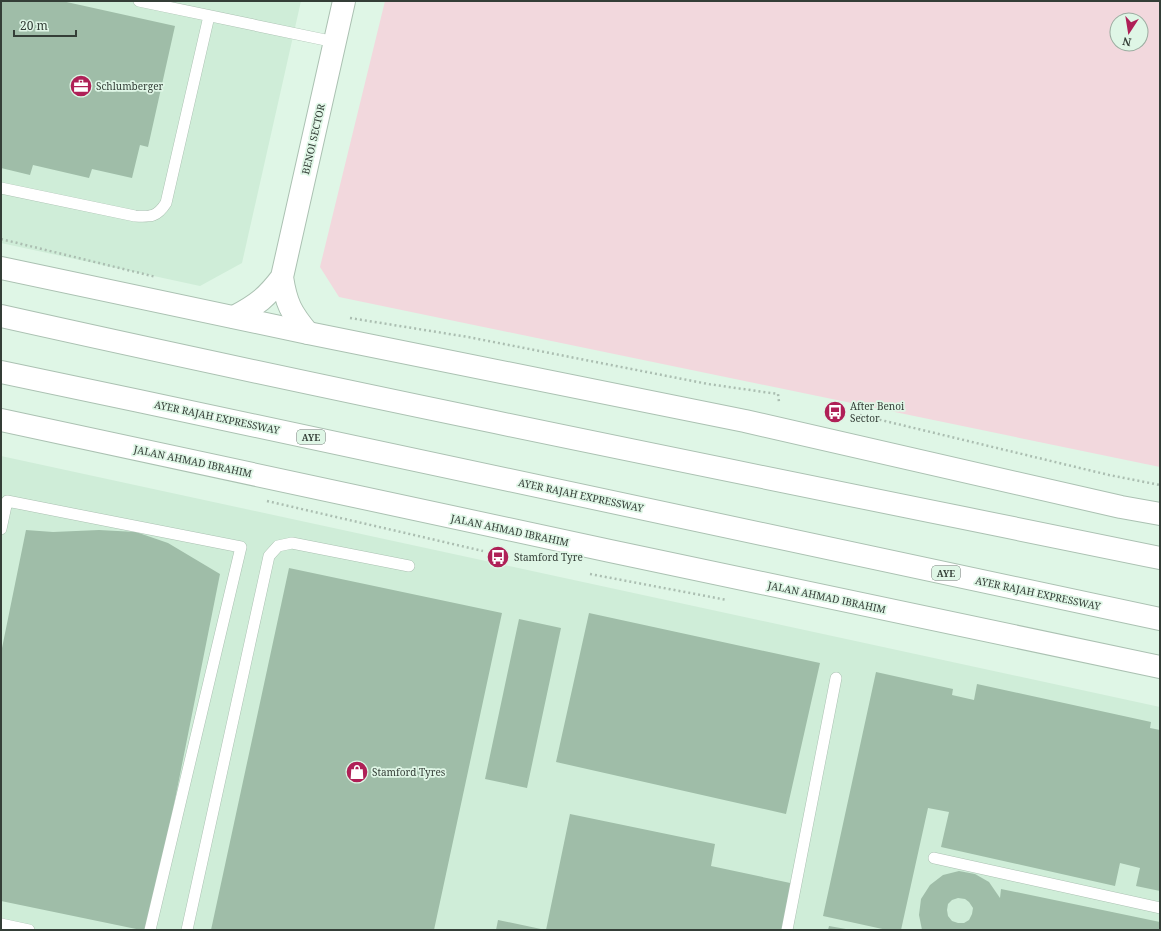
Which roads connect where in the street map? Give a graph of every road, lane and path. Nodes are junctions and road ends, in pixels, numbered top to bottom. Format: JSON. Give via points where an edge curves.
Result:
{"nodes":[{"id":1,"x":139,"y":1,"type":"edge"},
{"id":2,"x":344,"y":1,"type":"edge"},
{"id":3,"x":209,"y":16,"type":"junction"},
{"id":4,"x":335,"y":42,"type":"junction"},
{"id":5,"x":1,"y":188,"type":"edge"},
{"id":6,"x":1,"y":239,"type":"edge"},
{"id":7,"x":1,"y":268,"type":"edge"},
{"id":8,"x":282,"y":277,"type":"junction"},
{"id":9,"x":160,"y":278,"type":"dead end"},
{"id":10,"x":1,"y":316,"type":"edge"},
{"id":11,"x":234,"y":317,"type":"junction"},
{"id":12,"x":345,"y":317,"type":"dead end"},
{"id":13,"x":308,"y":333,"type":"junction"},
{"id":14,"x":1,"y":372,"type":"edge"},
{"id":15,"x":779,"y":402,"type":"dead end"},
{"id":16,"x":860,"y":415,"type":"dead end"},
{"id":17,"x":1,"y":420,"type":"edge"},
{"id":18,"x":1160,"y":485,"type":"edge"},
{"id":19,"x":263,"y":500,"type":"dead end"},
{"id":20,"x":1160,"y":514,"type":"edge"},
{"id":21,"x":1,"y":529,"type":"edge"},
{"id":22,"x":483,"y":551,"type":"dead end"},
{"id":23,"x":1160,"y":558,"type":"edge"},
{"id":24,"x":409,"y":566,"type":"dead end"},
{"id":25,"x":1160,"y":619,"type":"edge"},
{"id":26,"x":1160,"y":667,"type":"edge"},
{"id":27,"x":836,"y":678,"type":"dead end"},
{"id":28,"x":934,"y":858,"type":"dead end"},
{"id":29,"x":1160,"y":908,"type":"edge"},
{"id":30,"x":1,"y":924,"type":"edge"},
{"id":31,"x":29,"y":930,"type":"edge"},
{"id":32,"x":150,"y":930,"type":"edge"},
{"id":33,"x":187,"y":930,"type":"edge"},
{"id":34,"x":787,"y":930,"type":"edge"}],
"edges":[{"from":1,"to":3,"type":"lane"},
{"from":2,"to":4,"type":"main road","name":"BENOI SECTOR"},
{"from":3,"to":4,"type":"lane"},
{"from":3,"to":5,"type":"lane","via":[[166,203],[160,212],[148,217],[135,216]]},
{"from":4,"to":8,"type":"main road","name":"BENOI SECTOR"},
{"from":6,"to":9,"type":"path"},
{"from":7,"to":11,"type":"main road"},
{"from":8,"to":11,"type":"main road","name":"BENOI SECTOR","via":[[260,302]]},
{"from":8,"to":13,"type":"main road","name":"BENOI SECTOR","via":[[289,307]]},
{"from":10,"to":23,"type":"main road","via":[[604,445]]},
{"from":11,"to":13,"type":"main road"},
{"from":12,"to":15,"type":"path","via":[[468,337],[708,384],[778,394]]},
{"from":13,"to":20,"type":"main road","via":[[741,420]]},
{"from":14,"to":25,"type":"main road","name":"AYER RAJAH EXPRESSWAY","number":"AYE"},
{"from":16,"to":18,"type":"path"},
{"from":17,"to":26,"type":"main road","name":"JALAN AHMAD IBRAHIM"},
{"from":19,"to":22,"type":"path"},
{"from":21,"to":32,"type":"lane","via":[[7,501],[241,547]]},
{"from":24,"to":33,"type":"lane","via":[[292,543],[278,546],[269,556]]},
{"from":27,"to":34,"type":"lane"},
{"from":28,"to":29,"type":"lane"},
{"from":30,"to":31,"type":"lane"}]}
